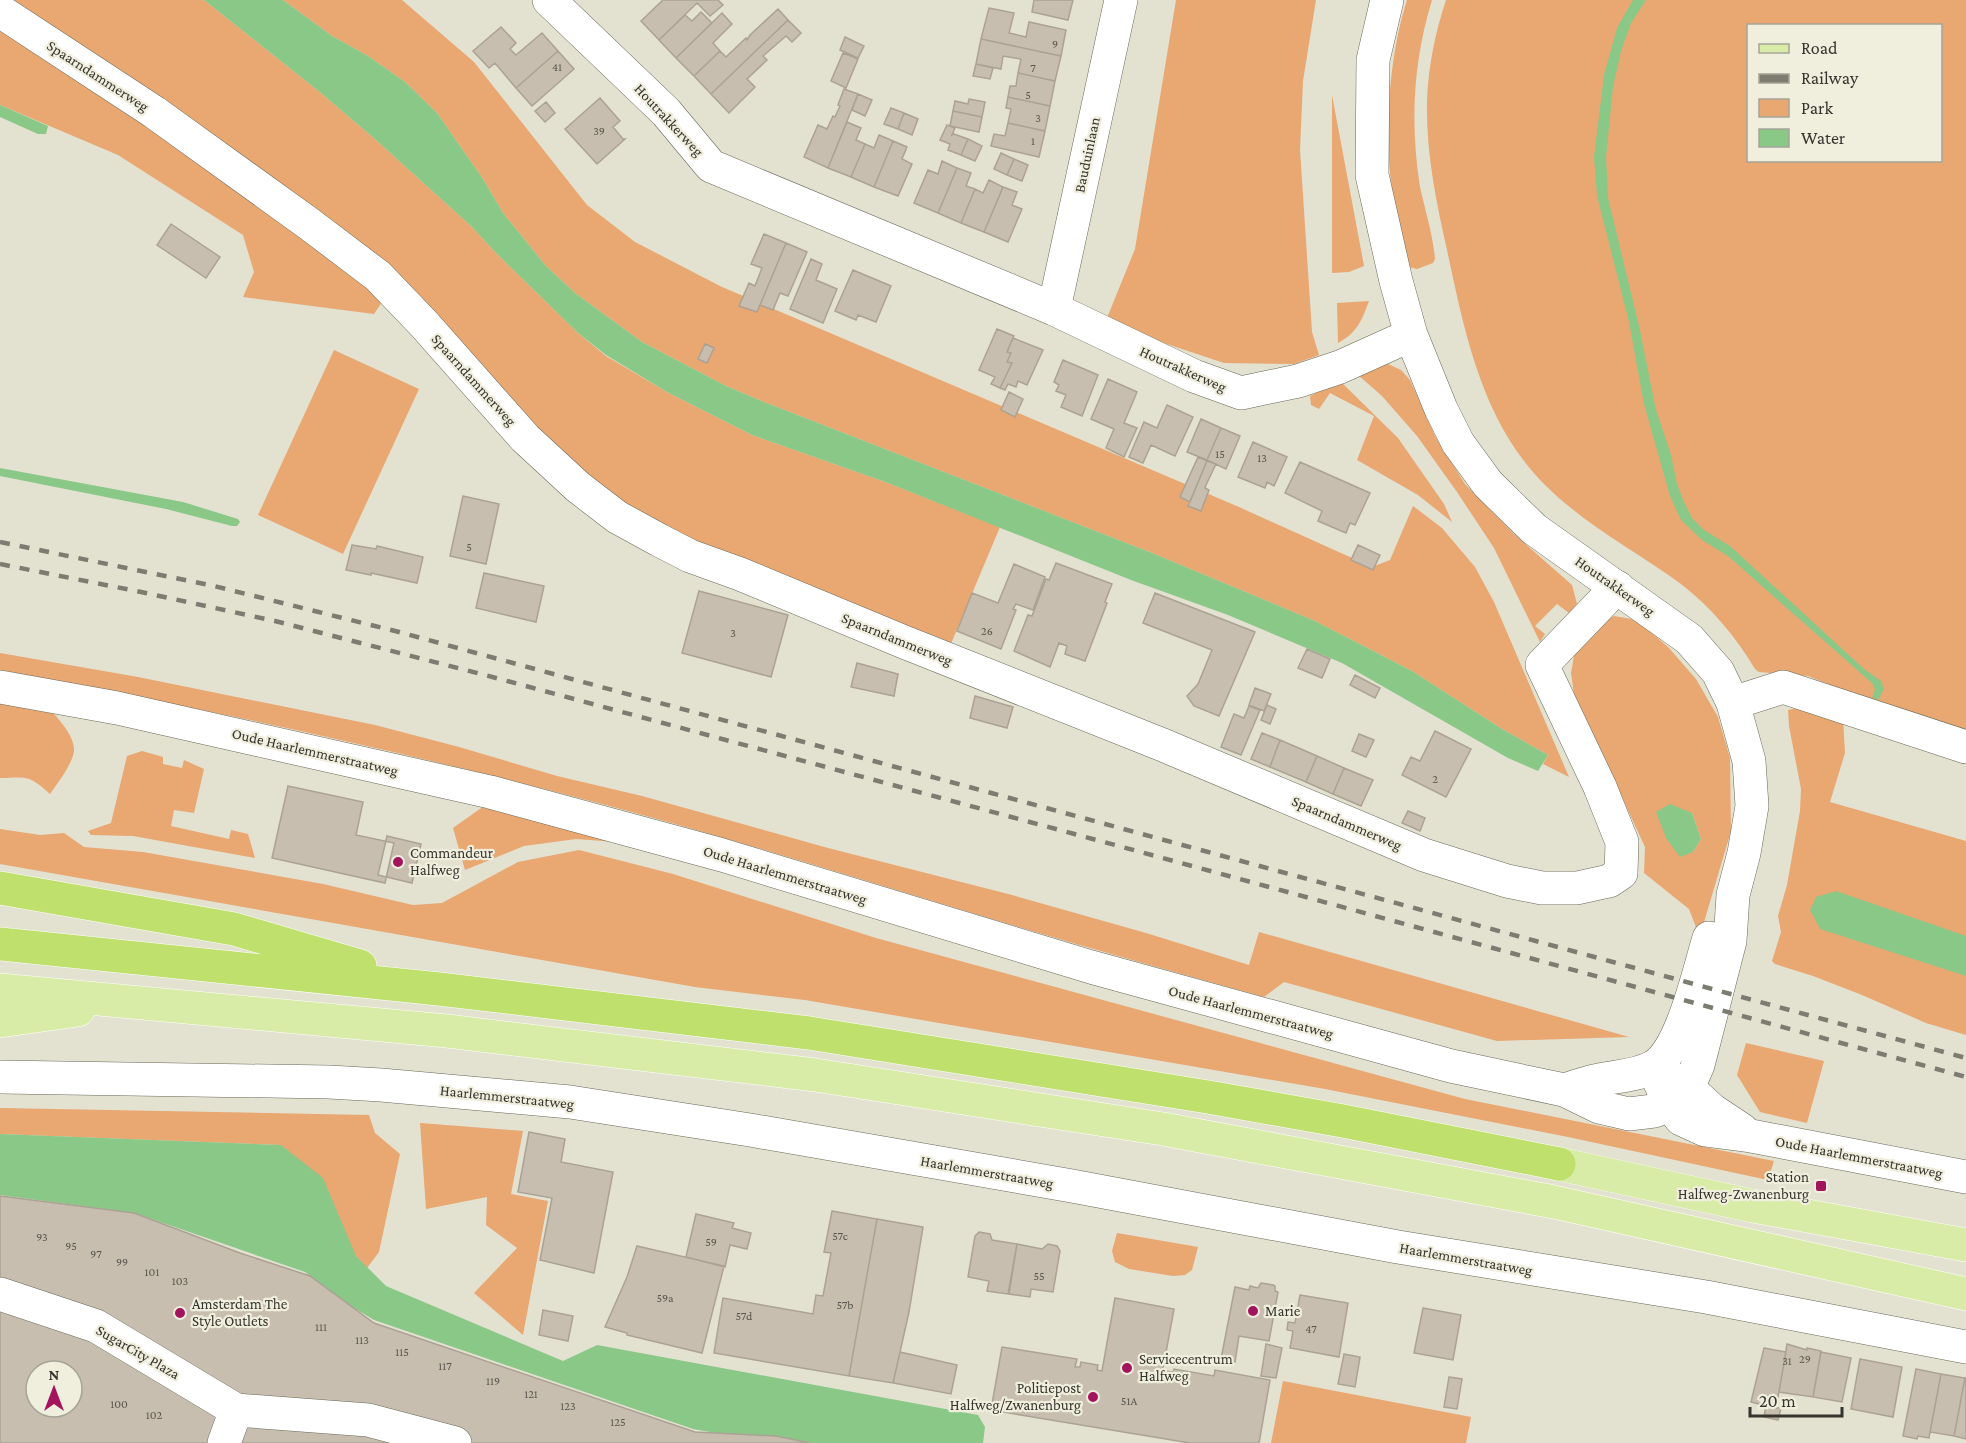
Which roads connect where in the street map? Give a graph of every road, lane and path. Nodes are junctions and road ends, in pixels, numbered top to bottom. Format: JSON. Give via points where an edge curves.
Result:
{"nodes":[{"id":1,"x":549,"y":0,"type":"edge"},
{"id":2,"x":1121,"y":0,"type":"edge"},
{"id":3,"x":1387,"y":0,"type":"edge"},
{"id":4,"x":0,"y":11,"type":"edge"},
{"id":5,"x":1054,"y":309,"type":"junction"},
{"id":6,"x":1411,"y":335,"type":"junction"},
{"id":7,"x":1617,"y":587,"type":"junction"},
{"id":8,"x":0,"y":687,"type":"edge"},
{"id":9,"x":1733,"y":703,"type":"junction"},
{"id":10,"x":1966,"y":747,"type":"edge"},
{"id":11,"x":0,"y":888,"type":"edge"},
{"id":12,"x":1733,"y":895,"type":"junction"},
{"id":13,"x":0,"y":944,"type":"edge"},
{"id":14,"x":439,"y":989,"type":"junction"},
{"id":15,"x":0,"y":990,"type":"edge"},
{"id":16,"x":131,"y":1002,"type":"junction"},
{"id":17,"x":0,"y":1021,"type":"edge"},
{"id":18,"x":1653,"y":1067,"type":"junction"},
{"id":19,"x":0,"y":1077,"type":"edge"},
{"id":20,"x":1564,"y":1090,"type":"junction"},
{"id":21,"x":1679,"y":1097,"type":"junction"},
{"id":22,"x":1558,"y":1164,"type":"joint"},
{"id":23,"x":1966,"y":1177,"type":"edge"},
{"id":24,"x":1966,"y":1245,"type":"edge"},
{"id":25,"x":0,"y":1294,"type":"edge"},
{"id":26,"x":1966,"y":1294,"type":"edge"},
{"id":27,"x":1966,"y":1347,"type":"edge"},
{"id":28,"x":236,"y":1410,"type":"junction"},
{"id":29,"x":224,"y":1443,"type":"edge"},
{"id":30,"x":455,"y":1443,"type":"edge"}],
"edges":[{"from":1,"to":5,"type":"street","name":"Houtrakkerweg","via":[[666,112],[711,166]]},
{"from":2,"to":5,"type":"street","name":"Bauduinlaan"},
{"from":3,"to":6,"type":"street","via":[[1373,60],[1372,175]]},
{"from":4,"to":7,"type":"street","name":"Spaarndammerweg","via":[[154,112],[378,276],[525,438],[617,517],[690,556],[1163,745],[1424,855],[1542,888],[1577,888],[1621,873],[1622,842],[1542,665]]},
{"from":5,"to":6,"type":"street","name":"Houtrakkerweg","via":[[1194,376],[1241,393],[1340,367]]},
{"from":6,"to":7,"type":"street","name":"Houtrakkerweg","via":[[1458,443],[1488,484],[1534,529]]},
{"from":7,"to":9,"type":"street","name":"Houtrakkerweg","via":[[1689,639],[1718,672]]},
{"from":8,"to":20,"type":"street","name":"Oude Haarlemmerstraatweg","via":[[117,708],[490,792],[722,855],[1260,1015],[1451,1066]]},
{"from":9,"to":10,"type":"street","via":[[1783,687]]},
{"from":9,"to":12,"type":"street","name":"Houtrakkerweg","via":[[1749,761],[1752,806]]},
{"from":11,"to":14,"type":"highway","via":[[234,929]]},
{"from":12,"to":18,"type":"street","name":"Houtrakkerweg","via":[[1710,935],[1679,1034],[1666,1056]]},
{"from":12,"to":21,"type":"street","name":"Houtrakkerweg","via":[[1730,940],[1698,1065]]},
{"from":13,"to":14,"type":"highway"},
{"from":14,"to":22,"type":"highway","via":[[820,1035],[1219,1099]]},
{"from":15,"to":16,"type":"main road"},
{"from":16,"to":17,"type":"main road"},
{"from":16,"to":26,"type":"main road","via":[[447,1031],[815,1075],[1163,1129],[1670,1227]]},
{"from":18,"to":20,"type":"street","name":"Oude Haarlemmerstraatweg"},
{"from":18,"to":21,"type":"street","name":"Oude Haarlemmerstraatweg"},
{"from":19,"to":27,"type":"street","name":"Haarlemmerstraatweg","via":[[339,1083],[570,1102],[1072,1186],[1420,1251],[1706,1297]]},
{"from":20,"to":21,"type":"street","name":"Oude Haarlemmerstraatweg","via":[[1599,1107],[1629,1113],[1654,1112]]},
{"from":21,"to":23,"type":"street","name":"Oude Haarlemmerstraatweg","via":[[1712,1110],[1751,1136]]},
{"from":22,"to":24,"type":"main road","via":[[1753,1206]]},
{"from":25,"to":28,"type":"street","name":"SugarCity Plaza","via":[[96,1326]]},
{"from":28,"to":29,"type":"street"},
{"from":28,"to":30,"type":"street","name":"SugarCity Plaza","via":[[368,1420]]}]}
